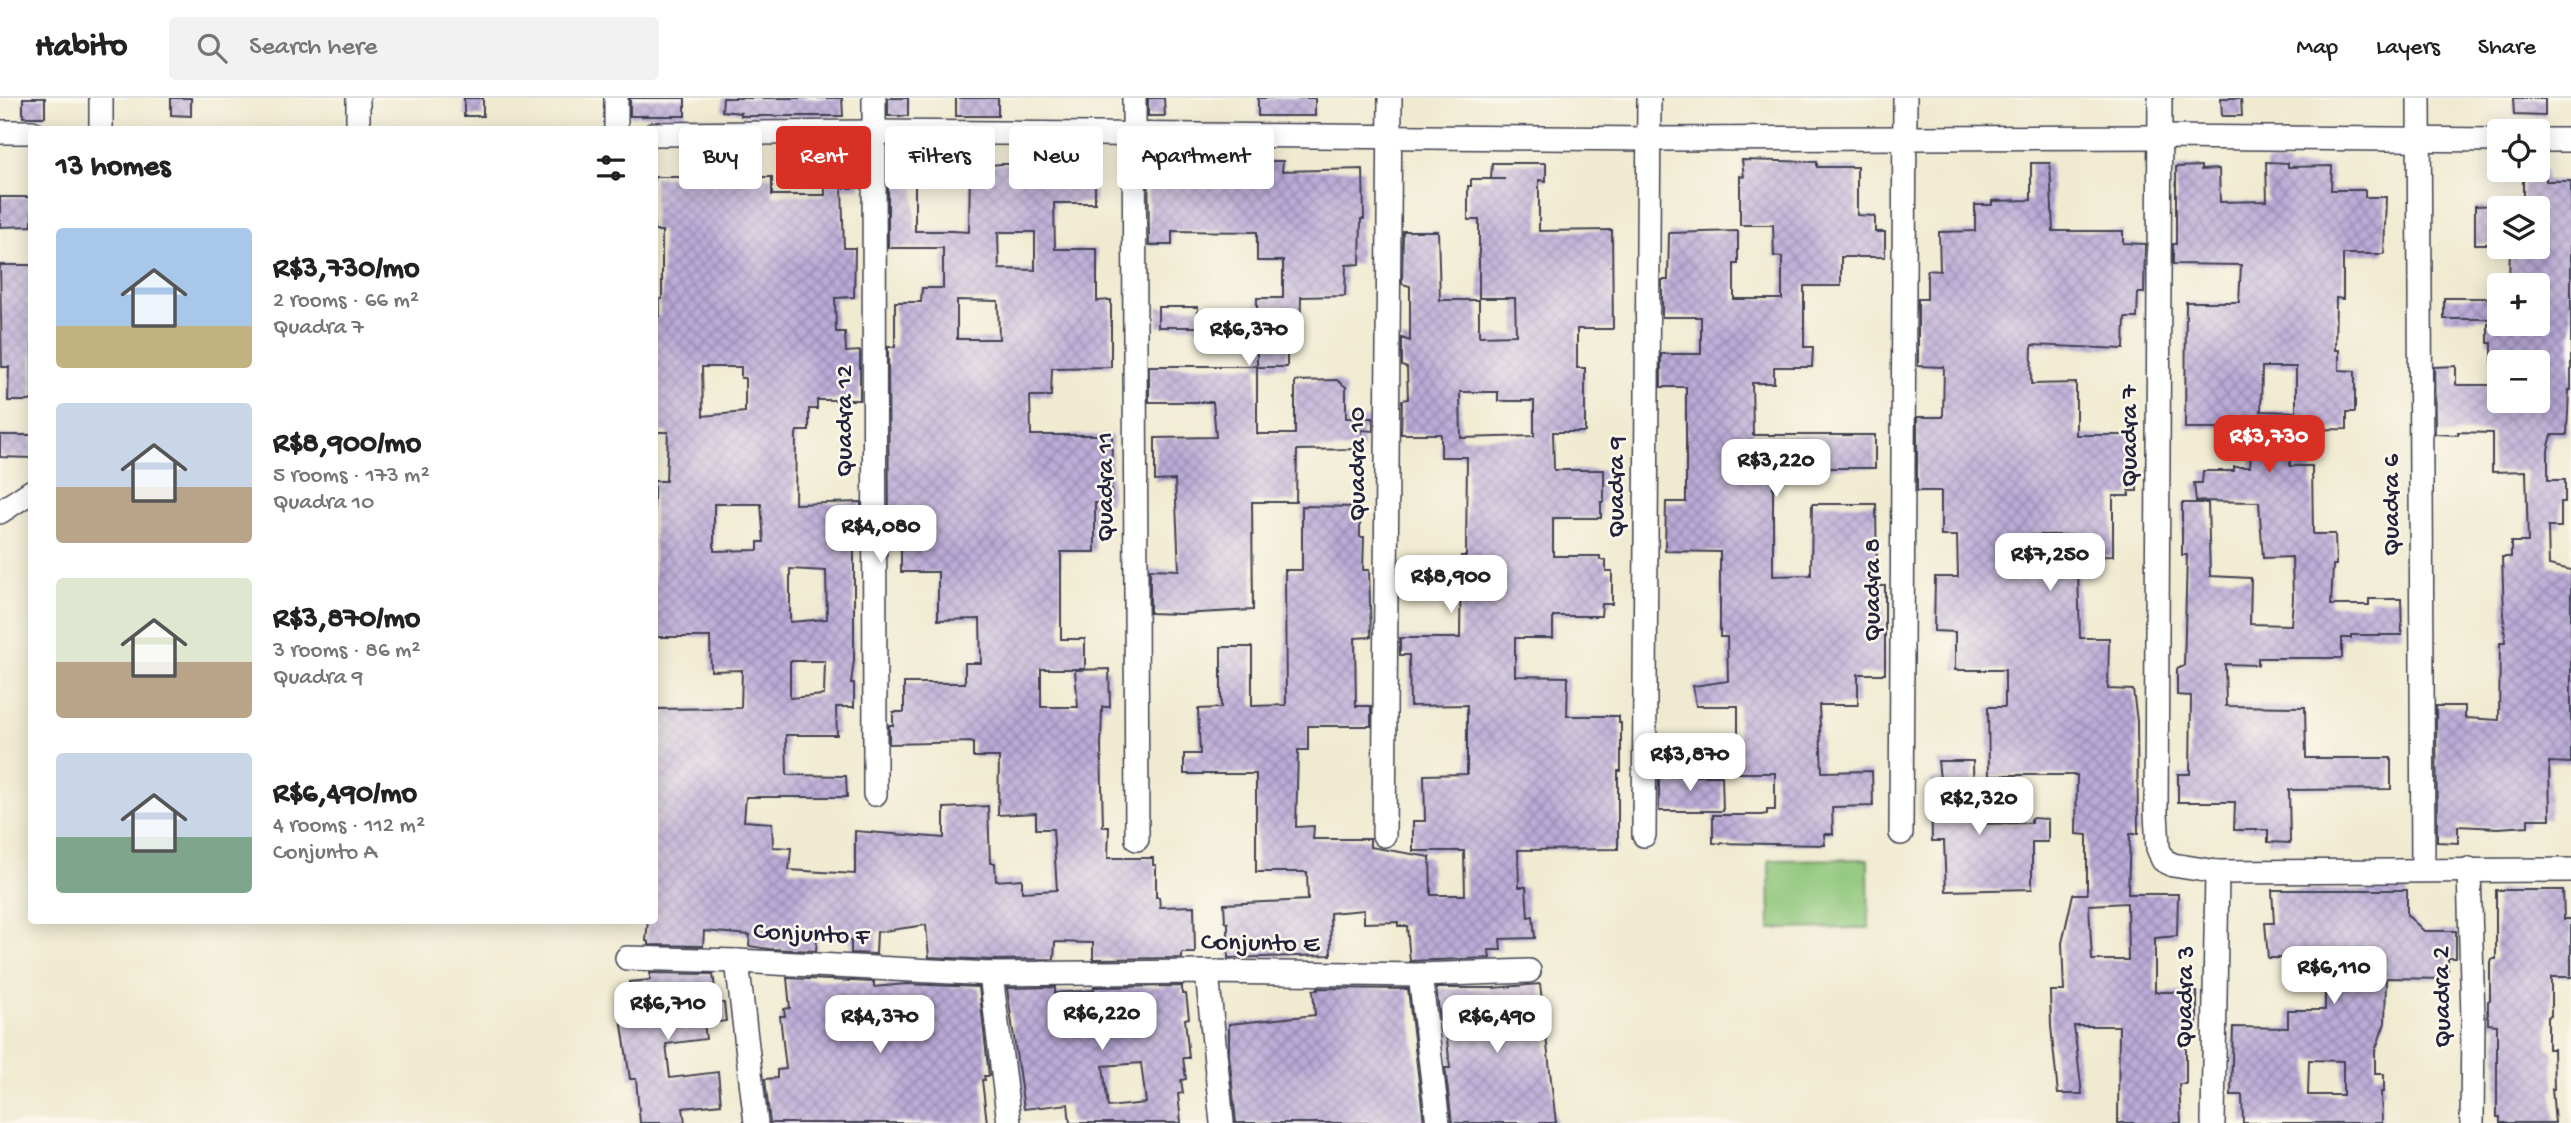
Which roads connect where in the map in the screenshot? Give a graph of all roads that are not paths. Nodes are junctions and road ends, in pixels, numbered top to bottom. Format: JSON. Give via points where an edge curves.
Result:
{"nodes":[{"id":1,"x":101,"y":98,"type":"edge"},
{"id":2,"x":358,"y":98,"type":"edge"},
{"id":3,"x":616,"y":98,"type":"edge"},
{"id":4,"x":874,"y":98,"type":"edge"},
{"id":5,"x":1134,"y":98,"type":"edge"},
{"id":6,"x":1390,"y":98,"type":"edge"},
{"id":7,"x":1649,"y":98,"type":"edge"},
{"id":8,"x":1905,"y":98,"type":"edge"},
{"id":9,"x":2160,"y":98,"type":"edge"},
{"id":10,"x":2419,"y":98,"type":"edge"},
{"id":11,"x":101,"y":126,"type":"edge"},
{"id":12,"x":358,"y":126,"type":"edge"},
{"id":13,"x":616,"y":126,"type":"edge"},
{"id":14,"x":1133,"y":126,"type":"edge"},
{"id":15,"x":0,"y":132,"type":"edge"},
{"id":16,"x":28,"y":132,"type":"edge"},
{"id":17,"x":874,"y":132,"type":"junction"},
{"id":18,"x":658,"y":134,"type":"edge"},
{"id":19,"x":1117,"y":134,"type":"edge"},
{"id":20,"x":1274,"y":135,"type":"edge"},
{"id":21,"x":1390,"y":136,"type":"junction"},
{"id":22,"x":2161,"y":137,"type":"junction"},
{"id":23,"x":1905,"y":138,"type":"junction"},
{"id":24,"x":1649,"y":139,"type":"junction"},
{"id":25,"x":2420,"y":140,"type":"junction"},
{"id":26,"x":2487,"y":140,"type":"edge"},
{"id":27,"x":2550,"y":140,"type":"edge"},
{"id":28,"x":2571,"y":140,"type":"edge"},
{"id":29,"x":1133,"y":189,"type":"edge"},
{"id":30,"x":28,"y":494,"type":"edge"},
{"id":31,"x":0,"y":512,"type":"edge"},
{"id":32,"x":875,"y":794,"type":"dead end"},
{"id":33,"x":1900,"y":833,"type":"dead end"},
{"id":34,"x":1384,"y":835,"type":"dead end"},
{"id":35,"x":1644,"y":835,"type":"dead end"},
{"id":36,"x":1137,"y":839,"type":"dead end"},
{"id":37,"x":2469,"y":869,"type":"junction"},
{"id":38,"x":2423,"y":870,"type":"junction"},
{"id":39,"x":2571,"y":870,"type":"edge"},
{"id":40,"x":2217,"y":872,"type":"junction"},
{"id":41,"x":627,"y":958,"type":"dead end"},
{"id":42,"x":737,"y":961,"type":"junction"},
{"id":43,"x":1529,"y":971,"type":"dead end"},
{"id":44,"x":1207,"y":972,"type":"junction"},
{"id":45,"x":991,"y":974,"type":"junction"},
{"id":46,"x":1420,"y":975,"type":"junction"},
{"id":47,"x":756,"y":1123,"type":"edge"},
{"id":48,"x":1009,"y":1123,"type":"edge"},
{"id":49,"x":1222,"y":1123,"type":"edge"},
{"id":50,"x":1437,"y":1123,"type":"edge"},
{"id":51,"x":2213,"y":1123,"type":"edge"},
{"id":52,"x":2472,"y":1123,"type":"edge"}],
"edges":[{"from":1,"to":11,"type":"street"},
{"from":2,"to":12,"type":"street"},
{"from":3,"to":13,"type":"street"},
{"from":4,"to":17,"type":"street","name":"Quadra 12"},
{"from":5,"to":14,"type":"street","name":"Quadra 11"},
{"from":6,"to":21,"type":"street","name":"Quadra 10"},
{"from":7,"to":24,"type":"street","name":"Quadra 9"},
{"from":8,"to":23,"type":"street","name":"Quadra 8"},
{"from":9,"to":22,"type":"street","name":"Quadra 7"},
{"from":10,"to":25,"type":"street","name":"Quadra 6"},
{"from":15,"to":16,"type":"street"},
{"from":17,"to":18,"type":"street"},
{"from":17,"to":19,"type":"street"},
{"from":17,"to":32,"type":"street","name":"Quadra 12"},
{"from":20,"to":21,"type":"street"},
{"from":21,"to":24,"type":"street"},
{"from":21,"to":34,"type":"street","name":"Quadra 10"},
{"from":22,"to":23,"type":"street"},
{"from":22,"to":25,"type":"street"},
{"from":22,"to":40,"type":"street","name":"Quadra 7","via":[[2158,848],[2163,860],[2173,865]]},
{"from":23,"to":24,"type":"street"},
{"from":23,"to":33,"type":"street","name":"Quadra 8"},
{"from":24,"to":35,"type":"street","name":"Quadra 9"},
{"from":25,"to":26,"type":"street"},
{"from":25,"to":38,"type":"street","name":"Quadra 6"},
{"from":27,"to":28,"type":"street"},
{"from":29,"to":36,"type":"street","name":"Quadra 11"},
{"from":30,"to":31,"type":"street"},
{"from":37,"to":38,"type":"street"},
{"from":37,"to":39,"type":"street"},
{"from":37,"to":52,"type":"street","name":"Quadra 2"},
{"from":38,"to":40,"type":"street"},
{"from":40,"to":51,"type":"street","name":"Quadra 3"},
{"from":41,"to":42,"type":"street","name":"Conjunto F"},
{"from":42,"to":45,"type":"street","name":"Conjunto F"},
{"from":42,"to":47,"type":"street"},
{"from":43,"to":46,"type":"street","name":"Conjunto E"},
{"from":44,"to":45,"type":"street","name":"Conjunto E"},
{"from":44,"to":46,"type":"street","name":"Conjunto E"},
{"from":44,"to":49,"type":"street"},
{"from":45,"to":48,"type":"street"},
{"from":46,"to":50,"type":"street"}]}
